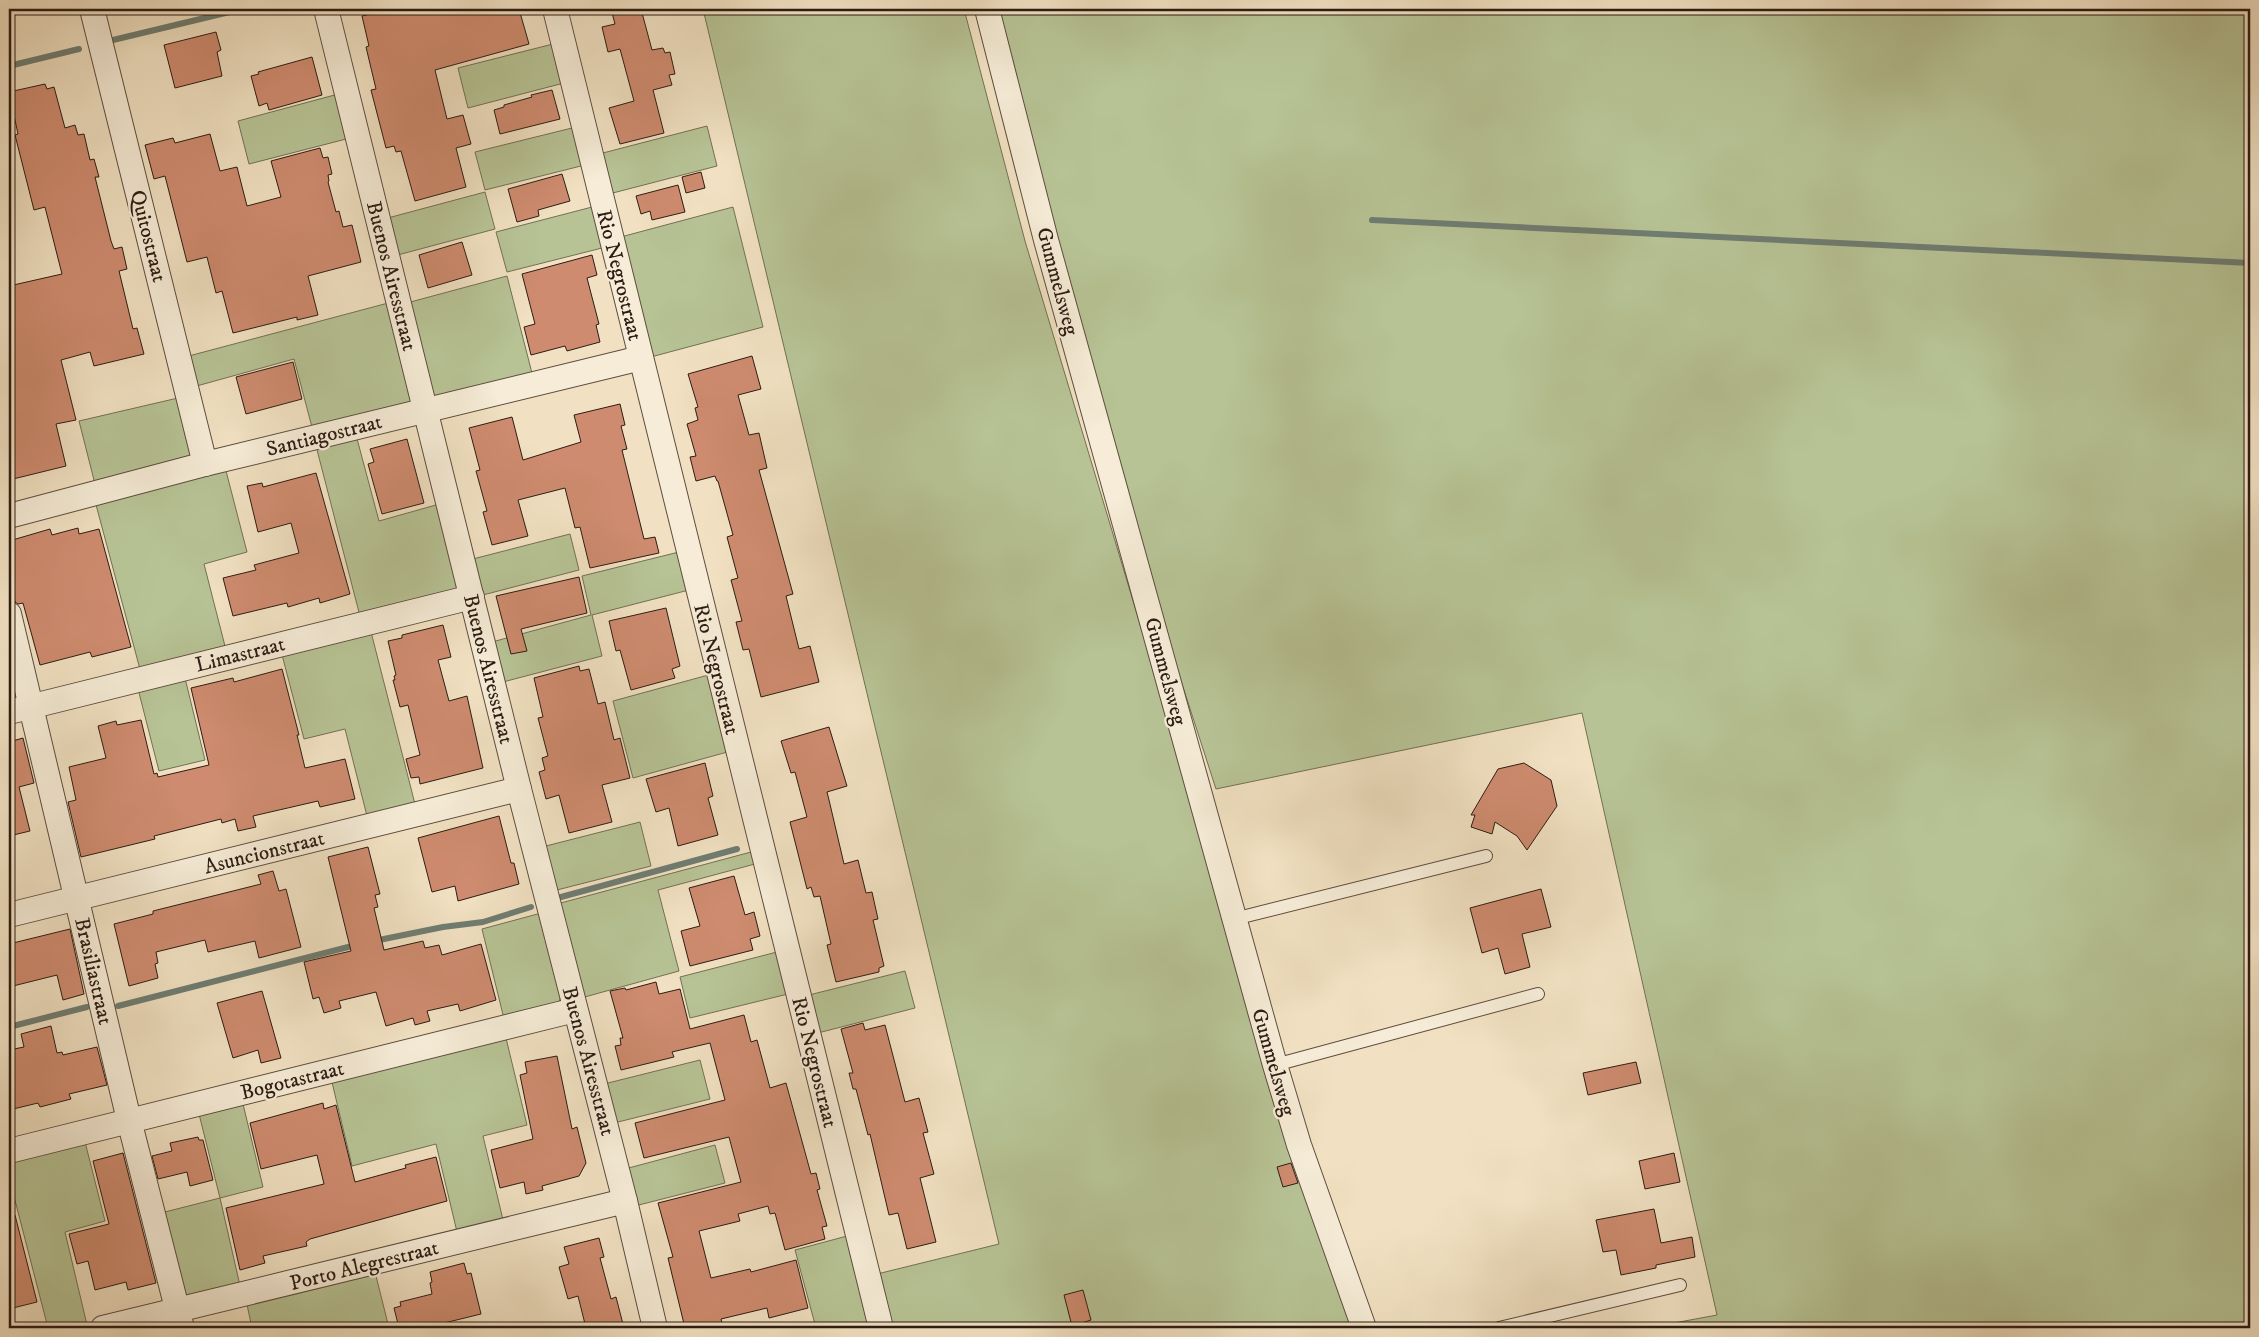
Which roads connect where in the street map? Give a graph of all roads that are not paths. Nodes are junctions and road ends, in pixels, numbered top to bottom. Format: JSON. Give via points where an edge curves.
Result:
{"nodes":[{"id":1,"x":92,"y":9,"type":"edge"},
{"id":2,"x":326,"y":9,"type":"edge"},
{"id":3,"x":554,"y":9,"type":"edge"},
{"id":4,"x":987,"y":9,"type":"edge"},
{"id":5,"x":640,"y":358,"type":"junction"},
{"id":6,"x":425,"y":411,"type":"junction"},
{"id":7,"x":205,"y":464,"type":"junction"},
{"id":8,"x":9,"y":516,"type":"edge"},
{"id":9,"x":472,"y":597,"type":"junction"},
{"id":10,"x":9,"y":614,"type":"edge"},
{"id":11,"x":20,"y":709,"type":"edge"},
{"id":12,"x":519,"y":788,"type":"junction"},
{"id":13,"x":1486,"y":856,"type":"dead end"},
{"id":14,"x":78,"y":898,"type":"junction"},
{"id":15,"x":9,"y":916,"type":"edge"},
{"id":16,"x":1234,"y":919,"type":"junction"},
{"id":17,"x":1538,"y":994,"type":"dead end"},
{"id":18,"x":575,"y":1010,"type":"junction"},
{"id":19,"x":1275,"y":1065,"type":"junction"},
{"id":20,"x":129,"y":1120,"type":"junction"},
{"id":21,"x":9,"y":1151,"type":"edge"},
{"id":22,"x":625,"y":1201,"type":"junction"},
{"id":23,"x":1680,"y":1285,"type":"dead end"},
{"id":24,"x":179,"y":1320,"type":"edge"},
{"id":25,"x":103,"y":1328,"type":"edge"},
{"id":26,"x":655,"y":1328,"type":"edge"},
{"id":27,"x":881,"y":1328,"type":"edge"},
{"id":28,"x":1364,"y":1328,"type":"edge"},
{"id":29,"x":1499,"y":1328,"type":"edge"}],
"edges":[{"from":1,"to":7,"type":"street","name":"Quitostraat"},
{"from":2,"to":6,"type":"street","name":"Buenos Airesstraat"},
{"from":3,"to":5,"type":"street","name":"Rio Negrostraat"},
{"from":4,"to":16,"type":"street","name":"Gummelsweg","via":[[1046,240]]},
{"from":5,"to":6,"type":"street","name":"Santiagostraat"},
{"from":5,"to":27,"type":"street","name":"Rio Negrostraat"},
{"from":6,"to":7,"type":"street","name":"Santiagostraat"},
{"from":6,"to":9,"type":"street","name":"Buenos Airesstraat"},
{"from":7,"to":8,"type":"street","name":"Santiagostraat"},
{"from":9,"to":11,"type":"street","name":"Limastraat"},
{"from":9,"to":12,"type":"street","name":"Buenos Airesstraat"},
{"from":10,"to":11,"type":"street","name":"Brasiliastraat"},
{"from":11,"to":14,"type":"street","name":"Brasiliastraat"},
{"from":12,"to":14,"type":"street","name":"Asuncionstraat"},
{"from":12,"to":18,"type":"street","name":"Buenos Airesstraat"},
{"from":13,"to":16,"type":"lane"},
{"from":14,"to":15,"type":"street","name":"Asuncionstraat"},
{"from":14,"to":20,"type":"street","name":"Brasiliastraat"},
{"from":16,"to":19,"type":"street","name":"Gummelsweg"},
{"from":17,"to":19,"type":"lane"},
{"from":18,"to":20,"type":"street","name":"Bogotastraat"},
{"from":18,"to":22,"type":"street","name":"Buenos Airesstraat"},
{"from":19,"to":28,"type":"street","name":"Gummelsweg","via":[[1298,1145]]},
{"from":20,"to":21,"type":"street","name":"Bogotastraat"},
{"from":20,"to":24,"type":"street","name":"Brasiliastraat"},
{"from":22,"to":24,"type":"street","name":"Porto Alegrestraat"},
{"from":22,"to":26,"type":"street","name":"Buenos Airesstraat"},
{"from":23,"to":29,"type":"lane"},
{"from":24,"to":25,"type":"street","name":"Porto Alegrestraat"}]}
